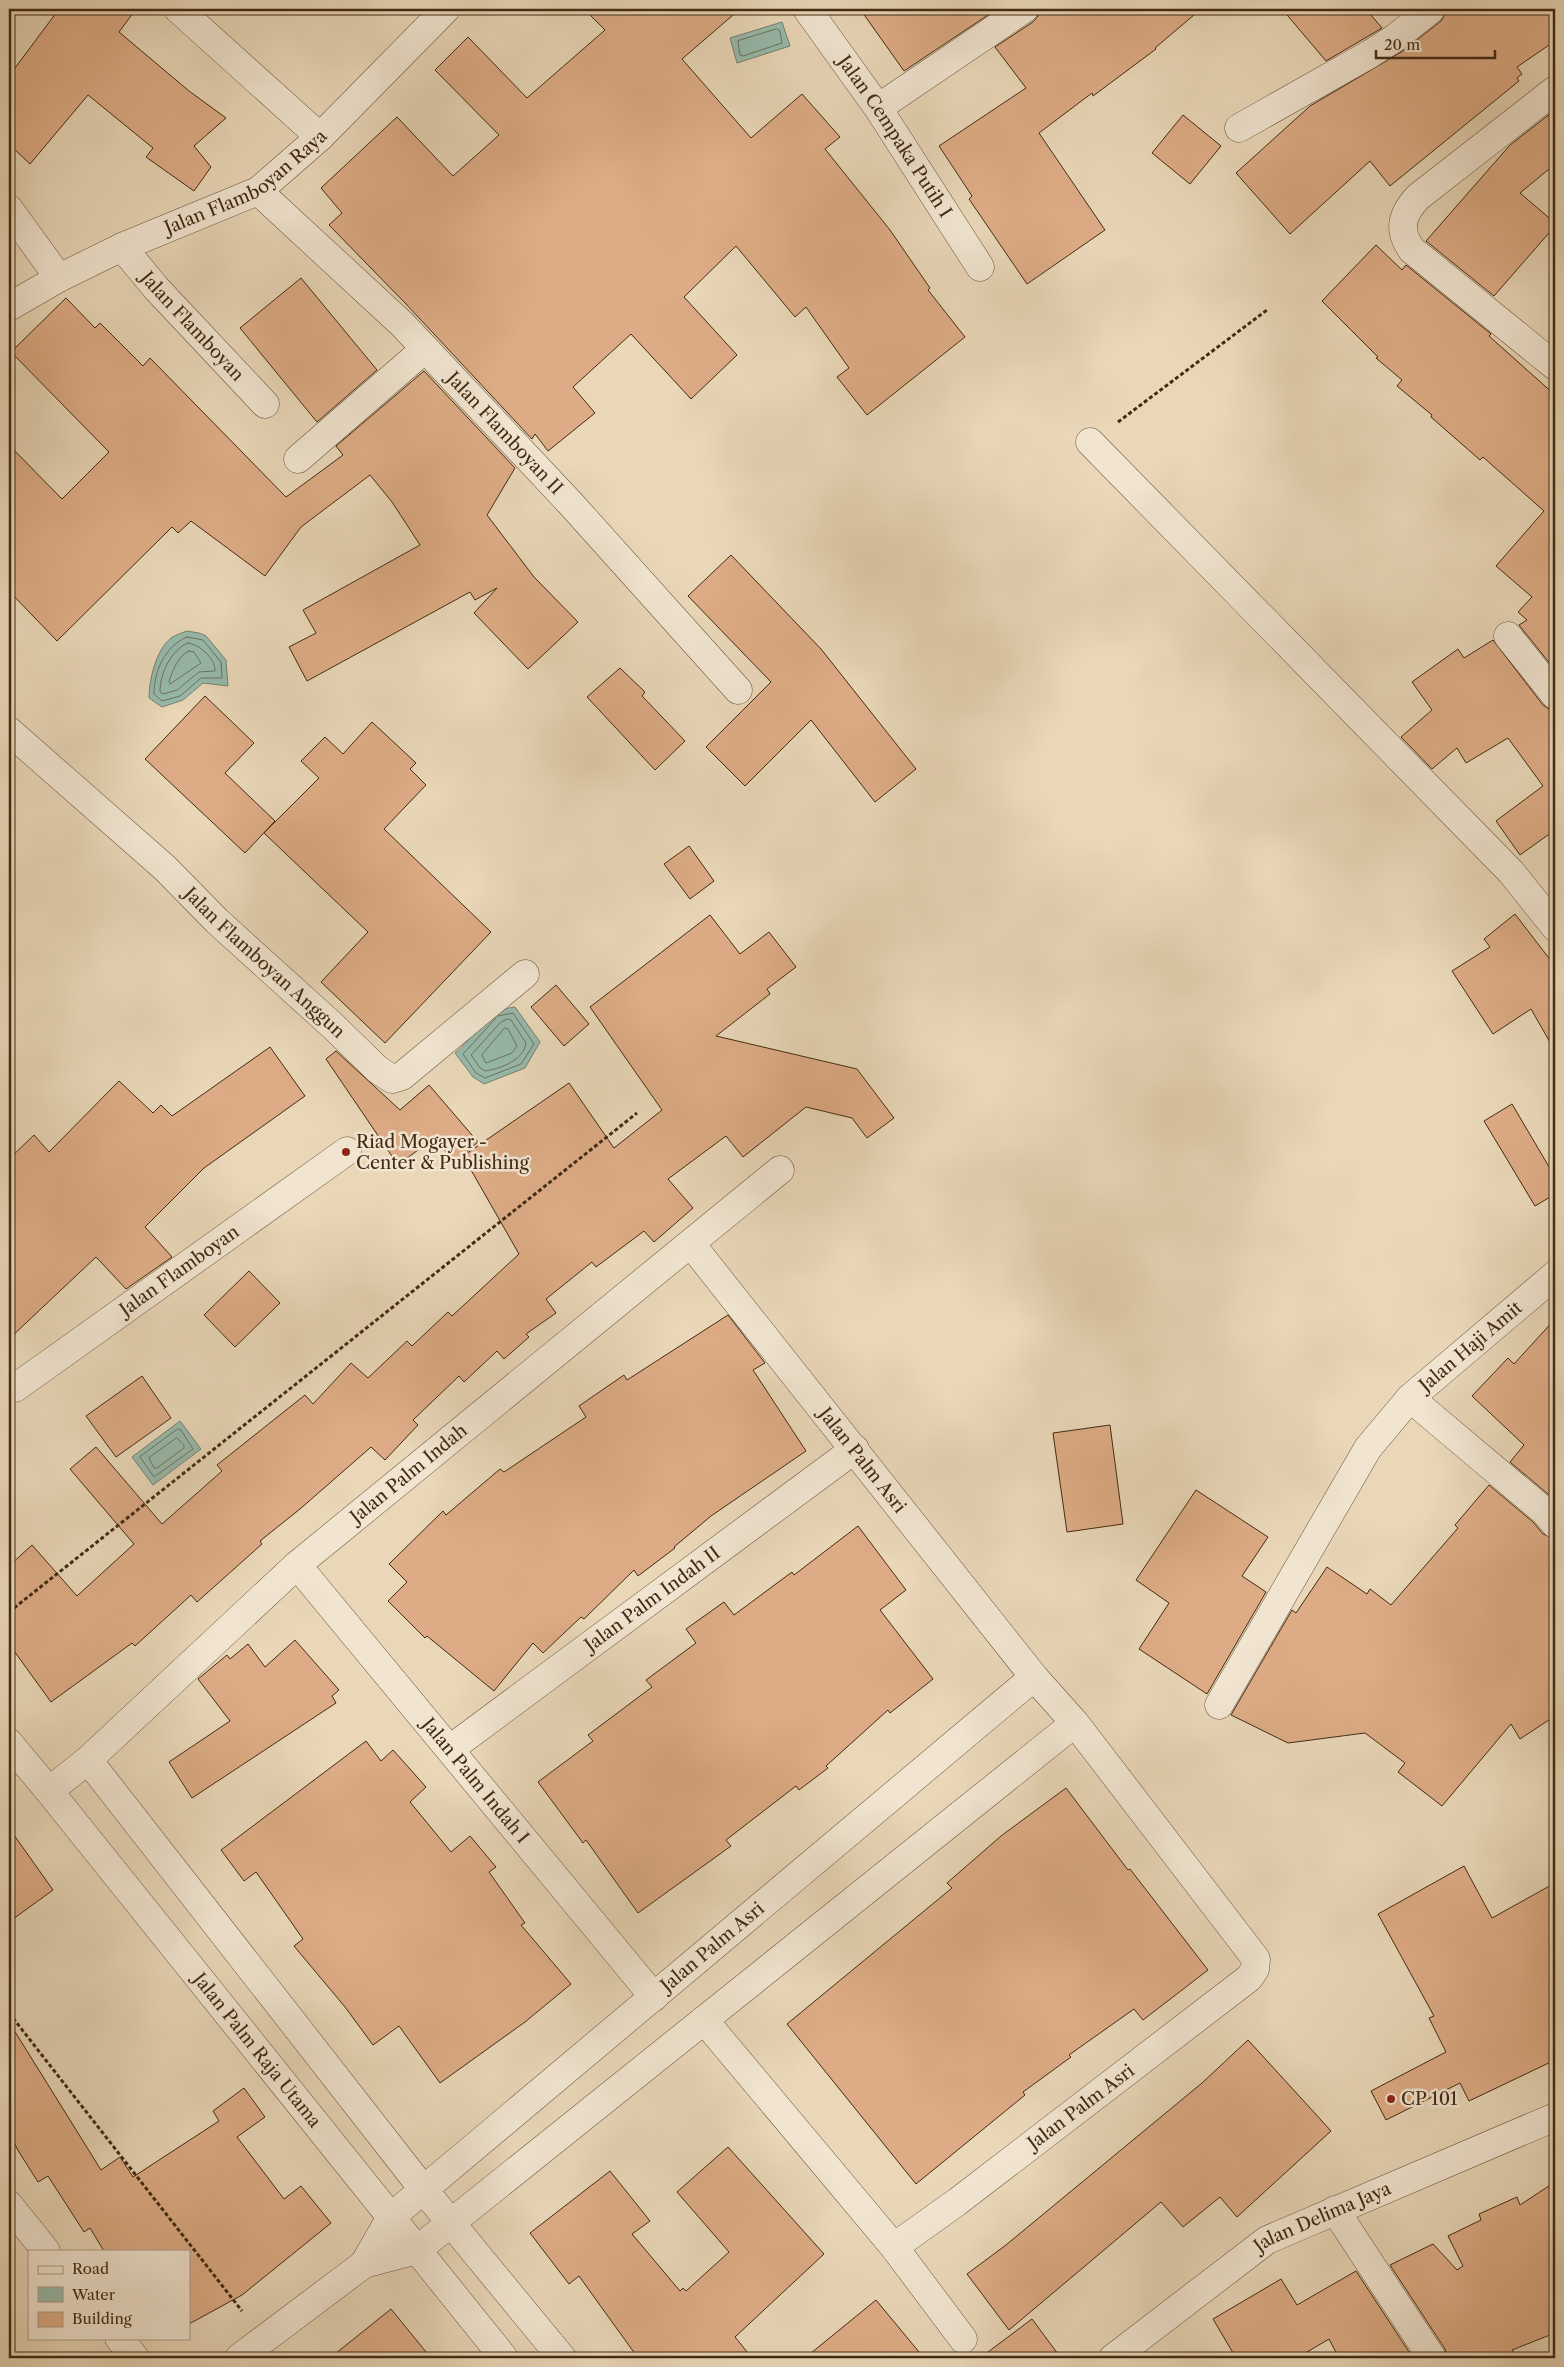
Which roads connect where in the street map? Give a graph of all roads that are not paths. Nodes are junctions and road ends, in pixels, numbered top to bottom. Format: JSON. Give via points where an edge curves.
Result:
{"nodes":[{"id":1,"x":178,"y":9,"type":"edge"},
{"id":2,"x":446,"y":9,"type":"edge"},
{"id":3,"x":808,"y":9,"type":"edge"},
{"id":4,"x":1024,"y":9,"type":"edge"},
{"id":5,"x":1430,"y":9,"type":"edge"},
{"id":6,"x":1555,"y":90,"type":"edge"},
{"id":7,"x":878,"y":108,"type":"junction"},
{"id":8,"x":1239,"y":128,"type":"dead end"},
{"id":9,"x":320,"y":137,"type":"junction"},
{"id":10,"x":258,"y":191,"type":"junction"},
{"id":11,"x":9,"y":209,"type":"edge"},
{"id":12,"x":122,"y":247,"type":"junction"},
{"id":13,"x":980,"y":267,"type":"dead end"},
{"id":14,"x":59,"y":278,"type":"junction"},
{"id":15,"x":9,"y":307,"type":"edge"},
{"id":16,"x":425,"y":349,"type":"junction"},
{"id":17,"x":1555,"y":366,"type":"edge"},
{"id":18,"x":265,"y":404,"type":"dead end"},
{"id":19,"x":1090,"y":442,"type":"road end"},
{"id":20,"x":298,"y":459,"type":"dead end"},
{"id":21,"x":1508,"y":636,"type":"dead end"},
{"id":22,"x":738,"y":690,"type":"dead end"},
{"id":23,"x":1555,"y":695,"type":"edge"},
{"id":24,"x":9,"y":731,"type":"edge"},
{"id":25,"x":1555,"y":928,"type":"edge"},
{"id":26,"x":525,"y":974,"type":"dead end"},
{"id":27,"x":347,"y":1151,"type":"dead end"},
{"id":28,"x":780,"y":1170,"type":"dead end"},
{"id":29,"x":691,"y":1244,"type":"junction"},
{"id":30,"x":1555,"y":1275,"type":"edge"},
{"id":31,"x":9,"y":1387,"type":"edge"},
{"id":32,"x":1410,"y":1398,"type":"junction"},
{"id":33,"x":855,"y":1449,"type":"junction"},
{"id":34,"x":1555,"y":1524,"type":"edge"},
{"id":35,"x":297,"y":1565,"type":"junction"},
{"id":36,"x":1034,"y":1677,"type":"junction"},
{"id":37,"x":1219,"y":1705,"type":"dead end"},
{"id":38,"x":1075,"y":1723,"type":"junction"},
{"id":39,"x":9,"y":1743,"type":"edge"},
{"id":40,"x":450,"y":1749,"type":"junction"},
{"id":41,"x":88,"y":1760,"type":"junction"},
{"id":42,"x":49,"y":1790,"type":"junction"},
{"id":43,"x":654,"y":1997,"type":"junction"},
{"id":44,"x":704,"y":2020,"type":"junction"},
{"id":45,"x":1555,"y":2117,"type":"edge"},
{"id":46,"x":423,"y":2190,"type":"junction"},
{"id":47,"x":9,"y":2205,"type":"edge"},
{"id":48,"x":1335,"y":2210,"type":"junction"},
{"id":49,"x":391,"y":2217,"type":"junction"},
{"id":50,"x":452,"y":2223,"type":"junction"},
{"id":51,"x":894,"y":2247,"type":"junction"},
{"id":52,"x":45,"y":2250,"type":"edge"},
{"id":53,"x":418,"y":2250,"type":"junction"},
{"id":54,"x":364,"y":2264,"type":"junction"},
{"id":55,"x":963,"y":2339,"type":"dead end"},
{"id":56,"x":121,"y":2340,"type":"edge"},
{"id":57,"x":135,"y":2358,"type":"edge"},
{"id":58,"x":239,"y":2358,"type":"edge"},
{"id":59,"x":504,"y":2358,"type":"edge"},
{"id":60,"x":562,"y":2358,"type":"edge"},
{"id":61,"x":1113,"y":2358,"type":"edge"},
{"id":62,"x":1432,"y":2358,"type":"edge"}],
"edges":[{"from":1,"to":9,"type":"street"},
{"from":2,"to":9,"type":"street","name":"Jalan Flamboyan Raya"},
{"from":3,"to":7,"type":"street","name":"Jalan Cempaka Putih I"},
{"from":4,"to":7,"type":"street"},
{"from":5,"to":8,"type":"street","via":[[1395,38]]},
{"from":6,"to":17,"type":"street","via":[[1418,197],[1403,218],[1402,227],[1412,250]]},
{"from":7,"to":13,"type":"street","name":"Jalan Cempaka Putih I"},
{"from":9,"to":10,"type":"street","name":"Jalan Flamboyan Raya"},
{"from":10,"to":12,"type":"street","name":"Jalan Flamboyan Raya"},
{"from":10,"to":16,"type":"street","name":"Jalan Flamboyan II"},
{"from":11,"to":14,"type":"street"},
{"from":12,"to":14,"type":"street","name":"Jalan Flamboyan Raya"},
{"from":12,"to":18,"type":"street","name":"Jalan Flamboyan"},
{"from":14,"to":15,"type":"street","name":"Jalan Flamboyan Raya"},
{"from":16,"to":20,"type":"street"},
{"from":16,"to":22,"type":"street","name":"Jalan Flamboyan II","via":[[571,504]]},
{"from":19,"to":25,"type":"street","via":[[1511,872]]},
{"from":21,"to":23,"type":"street"},
{"from":24,"to":26,"type":"street","name":"Jalan Flamboyan Anggun","via":[[164,868],[217,921],[390,1079],[402,1076]]},
{"from":27,"to":31,"type":"street","name":"Jalan Flamboyan","via":[[15,1388]]},
{"from":28,"to":29,"type":"street","name":"Jalan Palm Indah"},
{"from":29,"to":33,"type":"street","name":"Jalan Palm Asri"},
{"from":29,"to":35,"type":"street","name":"Jalan Palm Indah"},
{"from":30,"to":32,"type":"street","name":"Jalan Haji Amit"},
{"from":32,"to":34,"type":"street","via":[[1544,1511]]},
{"from":32,"to":37,"type":"street","name":"Jalan Haji Amit","via":[[1368,1448]]},
{"from":33,"to":36,"type":"street","name":"Jalan Palm Asri"},
{"from":33,"to":40,"type":"street","name":"Jalan Palm Indah II"},
{"from":35,"to":40,"type":"street","name":"Jalan Palm Indah I"},
{"from":35,"to":41,"type":"street","name":"Jalan Palm Indah"},
{"from":36,"to":38,"type":"street","name":"Jalan Palm Asri"},
{"from":36,"to":43,"type":"street","name":"Jalan Palm Asri"},
{"from":38,"to":44,"type":"street"},
{"from":38,"to":51,"type":"street","name":"Jalan Palm Asri","via":[[1256,1959],[1255,1969],[1250,1978]]},
{"from":39,"to":42,"type":"street","name":"Jalan Palm Raja Utama"},
{"from":40,"to":43,"type":"street","name":"Jalan Palm Indah I"},
{"from":41,"to":42,"type":"street","name":"Jalan Palm Indah"},
{"from":41,"to":46,"type":"street"},
{"from":42,"to":49,"type":"street","name":"Jalan Palm Raja Utama"},
{"from":43,"to":46,"type":"street","name":"Jalan Palm Asri"},
{"from":44,"to":50,"type":"street"},
{"from":44,"to":51,"type":"street"},
{"from":45,"to":48,"type":"street","name":"Jalan Delima Jaya"},
{"from":46,"to":49,"type":"street","name":"Jalan Palm Asri"},
{"from":46,"to":50,"type":"street"},
{"from":47,"to":52,"type":"street"},
{"from":48,"to":61,"type":"street","name":"Jalan Delima Jaya","via":[[1267,2240]]},
{"from":48,"to":62,"type":"street"},
{"from":49,"to":53,"type":"street","name":"Jalan Palm Raja Utama"},
{"from":49,"to":54,"type":"street","name":"Jalan Palm Asri"},
{"from":50,"to":53,"type":"street"},
{"from":50,"to":60,"type":"street"},
{"from":51,"to":55,"type":"street"},
{"from":53,"to":54,"type":"street"},
{"from":53,"to":59,"type":"street","name":"Jalan Palm Raja Utama"},
{"from":54,"to":58,"type":"street"},
{"from":56,"to":57,"type":"street"}]}
